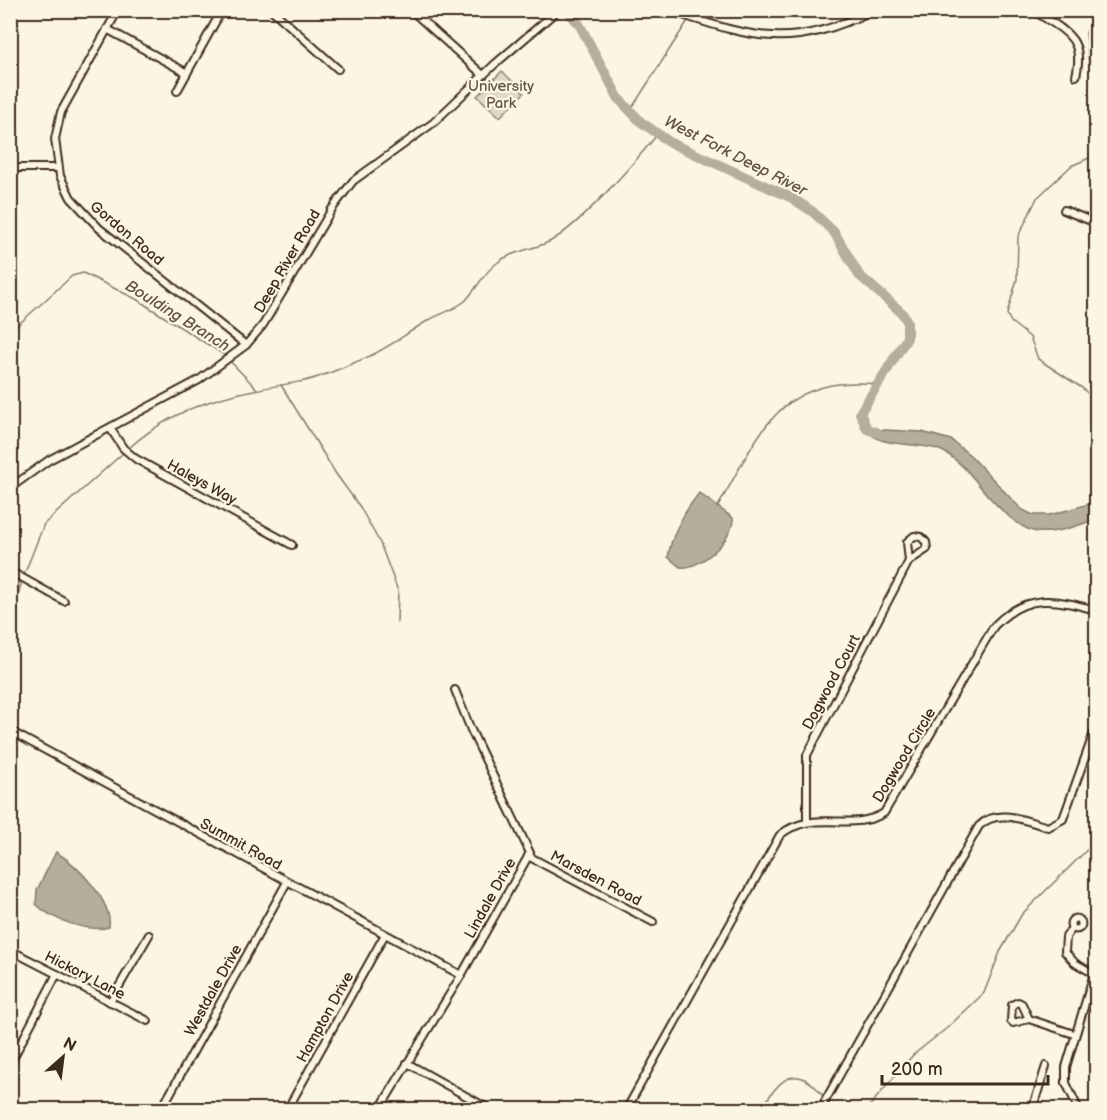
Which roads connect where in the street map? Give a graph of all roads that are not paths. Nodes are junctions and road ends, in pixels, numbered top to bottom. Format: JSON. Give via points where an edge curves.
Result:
{"nodes":[{"id":1,"x":118,"y":10,"type":"edge"},
{"id":2,"x":222,"y":10,"type":"edge"},
{"id":3,"x":272,"y":10,"type":"edge"},
{"id":4,"x":558,"y":10,"type":"edge"},
{"id":5,"x":667,"y":10,"type":"edge"},
{"id":6,"x":873,"y":10,"type":"edge"},
{"id":7,"x":1033,"y":10,"type":"edge"},
{"id":8,"x":412,"y":11,"type":"edge"},
{"id":9,"x":107,"y":29,"type":"junction"},
{"id":10,"x":338,"y":69,"type":"dead end"},
{"id":11,"x":187,"y":73,"type":"junction"},
{"id":12,"x":483,"y":75,"type":"junction"},
{"id":13,"x":1076,"y":76,"type":"dead end"},
{"id":14,"x":177,"y":91,"type":"dead end"},
{"id":15,"x":10,"y":168,"type":"edge"},
{"id":16,"x":57,"y":168,"type":"junction"},
{"id":17,"x":1064,"y":210,"type":"dead end"},
{"id":18,"x":1096,"y":223,"type":"edge"},
{"id":19,"x":246,"y":345,"type":"junction"},
{"id":20,"x":110,"y":428,"type":"junction"},
{"id":21,"x":10,"y":488,"type":"edge"},
{"id":22,"x":292,"y":544,"type":"dead end"},
{"id":23,"x":909,"y":561,"type":"dead end"},
{"id":24,"x":10,"y":571,"type":"edge"},
{"id":25,"x":64,"y":601,"type":"dead end"},
{"id":26,"x":1096,"y":610,"type":"edge"},
{"id":27,"x":455,"y":690,"type":"dead end"},
{"id":28,"x":1096,"y":727,"type":"edge"},
{"id":29,"x":10,"y":731,"type":"edge"},
{"id":30,"x":807,"y":822,"type":"junction"},
{"id":31,"x":528,"y":855,"type":"junction"},
{"id":32,"x":286,"y":882,"type":"junction"},
{"id":33,"x":653,"y":922,"type":"dead end"},
{"id":34,"x":1072,"y":928,"type":"dead end"},
{"id":35,"x":149,"y":935,"type":"dead end"},
{"id":36,"x":384,"y":936,"type":"junction"},
{"id":37,"x":10,"y":950,"type":"edge"},
{"id":38,"x":1096,"y":967,"type":"edge"},
{"id":39,"x":57,"y":974,"type":"junction"},
{"id":40,"x":461,"y":975,"type":"junction"},
{"id":41,"x":1095,"y":975,"type":"edge"},
{"id":42,"x":110,"y":1002,"type":"junction"},
{"id":43,"x":1029,"y":1019,"type":"dead end"},
{"id":44,"x":148,"y":1021,"type":"dead end"},
{"id":45,"x":1074,"y":1034,"type":"junction"},
{"id":46,"x":407,"y":1063,"type":"junction"},
{"id":47,"x":10,"y":1064,"type":"edge"},
{"id":48,"x":1046,"y":1066,"type":"dead end"},
{"id":49,"x":161,"y":1110,"type":"edge"},
{"id":50,"x":287,"y":1110,"type":"edge"},
{"id":51,"x":379,"y":1110,"type":"edge"},
{"id":52,"x":491,"y":1110,"type":"edge"},
{"id":53,"x":626,"y":1110,"type":"edge"},
{"id":54,"x":820,"y":1110,"type":"edge"},
{"id":55,"x":1032,"y":1110,"type":"edge"},
{"id":56,"x":1079,"y":1110,"type":"edge"}],
"edges":[{"from":1,"to":9,"type":"street","name":"Gordon Road"},
{"from":2,"to":11,"type":"street"},
{"from":3,"to":10,"type":"street"},
{"from":4,"to":12,"type":"street","name":"Deep River Road"},
{"from":5,"to":6,"type":"street","via":[[748,35],[783,38],[832,28]]},
{"from":7,"to":13,"type":"street","via":[[1074,38],[1079,65]]},
{"from":8,"to":12,"type":"street"},
{"from":9,"to":11,"type":"street"},
{"from":9,"to":16,"type":"street","name":"Gordon Road","via":[[62,112],[55,139]]},
{"from":11,"to":14,"type":"street"},
{"from":12,"to":19,"type":"street","name":"Deep River Road","via":[[433,123],[368,168],[347,188],[264,325]]},
{"from":15,"to":16,"type":"street"},
{"from":16,"to":19,"type":"street","name":"Gordon Road","via":[[71,198],[92,222]]},
{"from":17,"to":18,"type":"street"},
{"from":19,"to":20,"type":"street","name":"Deep River Road","via":[[184,389]]},
{"from":20,"to":21,"type":"street","name":"Deep River Road","via":[[49,460]]},
{"from":20,"to":22,"type":"street","name":"Haleys Way","via":[[136,459]]},
{"from":23,"to":30,"type":"street","name":"Dogwood Court","via":[[807,755]]},
{"from":24,"to":25,"type":"street"},
{"from":26,"to":30,"type":"street","name":"Dogwood Circle","via":[[1042,600],[1023,605],[1003,617],[884,813],[865,820]]},
{"from":27,"to":31,"type":"street","name":"Lindale Drive"},
{"from":28,"to":54,"type":"street","via":[[1063,819],[1048,827],[1001,815],[979,826]]},
{"from":29,"to":32,"type":"street","name":"Summit Road"},
{"from":30,"to":53,"type":"street","name":"Dogwood Circle","via":[[780,835]]},
{"from":31,"to":33,"type":"street","name":"Marsden Road"},
{"from":31,"to":40,"type":"street","name":"Lindale Drive"},
{"from":32,"to":36,"type":"street","name":"Summit Road"},
{"from":32,"to":49,"type":"street","name":"Westdale Drive"},
{"from":34,"to":41,"type":"street","via":[[1064,944],[1065,952]]},
{"from":35,"to":42,"type":"street"},
{"from":36,"to":40,"type":"street","name":"Summit Road"},
{"from":36,"to":50,"type":"street","name":"Hampton Drive"},
{"from":37,"to":39,"type":"street","name":"Hickory Lane"},
{"from":38,"to":41,"type":"street"},
{"from":39,"to":42,"type":"street","name":"Hickory Lane"},
{"from":39,"to":47,"type":"street"},
{"from":40,"to":46,"type":"street","name":"Lindale Drive"},
{"from":41,"to":45,"type":"street"},
{"from":42,"to":44,"type":"street","name":"Hickory Lane"},
{"from":43,"to":45,"type":"street"},
{"from":45,"to":56,"type":"street","via":[[1066,1083]]},
{"from":46,"to":51,"type":"street","name":"Lindale Drive"},
{"from":46,"to":52,"type":"street"},
{"from":48,"to":55,"type":"street"}]}
